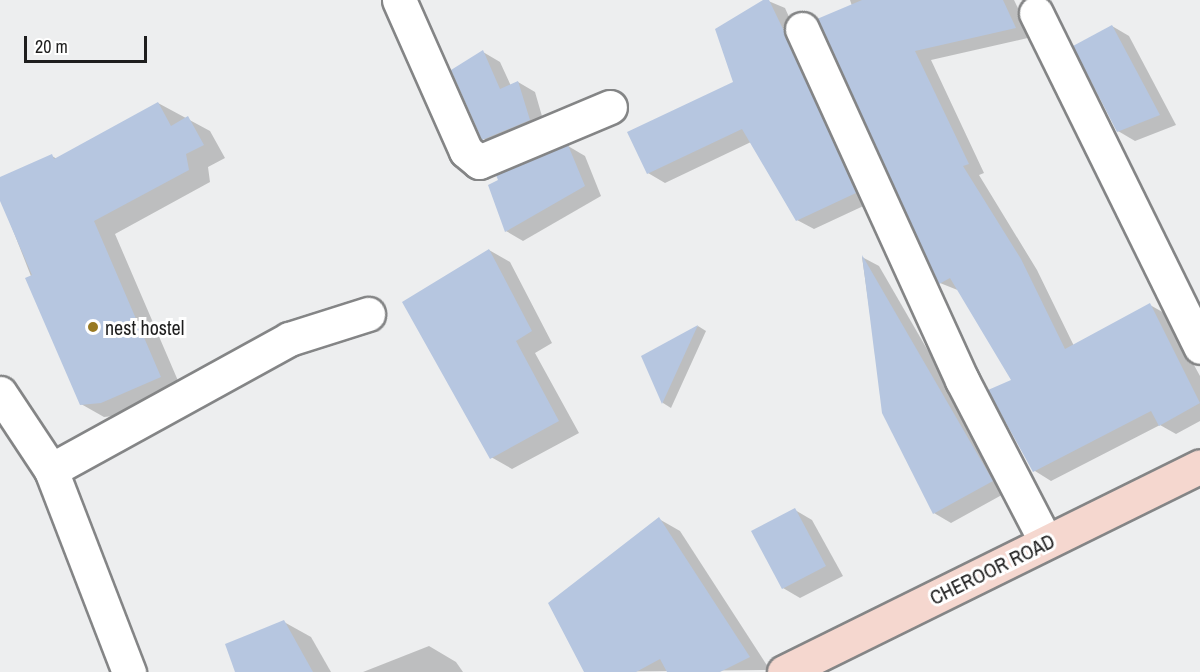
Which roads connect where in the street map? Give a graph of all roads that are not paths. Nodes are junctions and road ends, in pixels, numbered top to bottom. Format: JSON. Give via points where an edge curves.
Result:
{"nodes":[{"id":1,"x":399,"y":0,"type":"edge"},
{"id":2,"x":1036,"y":13,"type":"dead end"},
{"id":3,"x":802,"y":29,"type":"dead end"},
{"id":4,"x":610,"y":107,"type":"dead end"},
{"id":5,"x":368,"y":314,"type":"dead end"},
{"id":6,"x":1200,"y":347,"type":"edge"},
{"id":7,"x":0,"y":393,"type":"edge"},
{"id":8,"x":1200,"y":466,"type":"edge"},
{"id":9,"x":51,"y":470,"type":"junction"},
{"id":10,"x":1046,"y":542,"type":"junction"},
{"id":11,"x":129,"y":672,"type":"edge"},
{"id":12,"x":784,"y":672,"type":"edge"}],
"edges":[{"from":1,"to":4,"type":"street","via":[[466,152],[479,162]]},
{"from":2,"to":6,"type":"street"},
{"from":3,"to":10,"type":"street","via":[[962,380]]},
{"from":5,"to":9,"type":"street","via":[[289,339]]},
{"from":7,"to":9,"type":"street"},
{"from":8,"to":10,"type":"main road","name":"CHEROOR ROAD"},
{"from":9,"to":11,"type":"street"},
{"from":10,"to":12,"type":"main road","name":"CHEROOR ROAD"}]}
